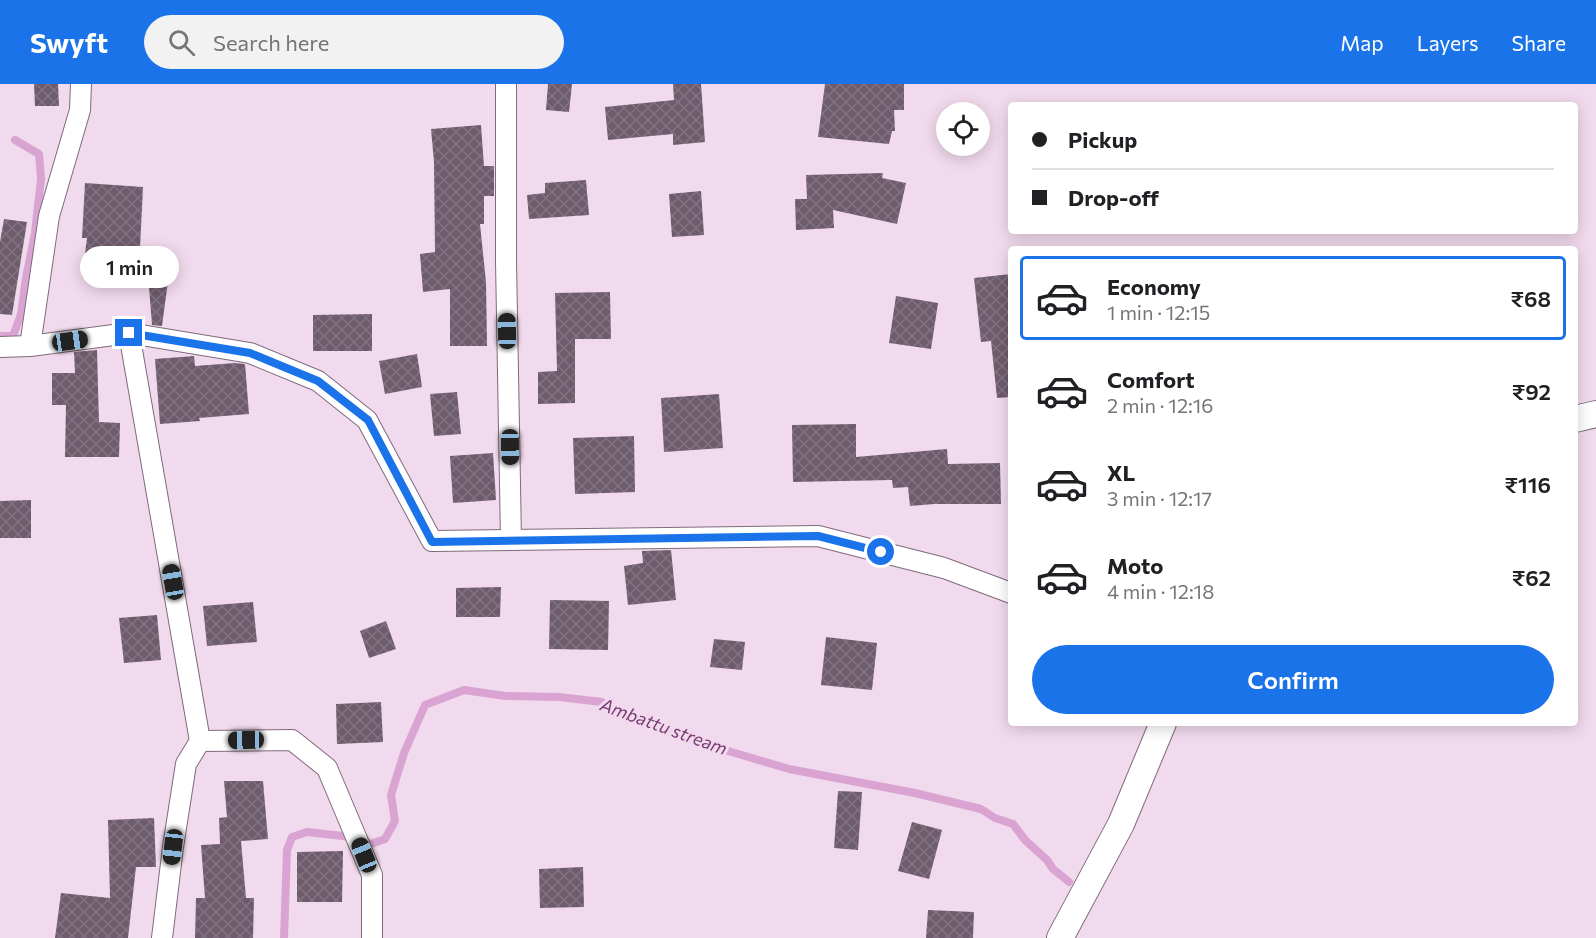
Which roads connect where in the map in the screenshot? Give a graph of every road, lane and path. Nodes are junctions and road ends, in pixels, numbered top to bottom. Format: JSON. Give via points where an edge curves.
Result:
{"nodes":[{"id":1,"x":81,"y":84,"type":"edge"},
{"id":2,"x":506,"y":84,"type":"edge"},
{"id":3,"x":129,"y":333,"type":"junction"},
{"id":4,"x":30,"y":346,"type":"junction"},
{"id":5,"x":0,"y":347,"type":"edge"},
{"id":6,"x":1596,"y":414,"type":"edge"},
{"id":7,"x":1578,"y":418,"type":"edge"},
{"id":8,"x":512,"y":540,"type":"junction"},
{"id":9,"x":1008,"y":592,"type":"edge"},
{"id":10,"x":1162,"y":726,"type":"edge"},
{"id":11,"x":200,"y":741,"type":"junction"},
{"id":12,"x":162,"y":938,"type":"edge"},
{"id":13,"x":372,"y":938,"type":"edge"},
{"id":14,"x":1060,"y":938,"type":"edge"}],
"edges":[{"from":1,"to":4,"type":"street","via":[[80,110],[49,216]]},
{"from":2,"to":8,"type":"street"},
{"from":3,"to":4,"type":"street"},
{"from":3,"to":8,"type":"street","via":[[250,353],[318,381],[368,420],[432,542]]},
{"from":3,"to":11,"type":"street"},
{"from":4,"to":5,"type":"street"},
{"from":6,"to":7,"type":"street"},
{"from":8,"to":9,"type":"street","via":[[818,536],[944,568]]},
{"from":10,"to":14,"type":"street","via":[[1121,824]]},
{"from":11,"to":12,"type":"street","via":[[186,764]]},
{"from":11,"to":13,"type":"street","via":[[292,740],[327,768],[372,875]]}]}
